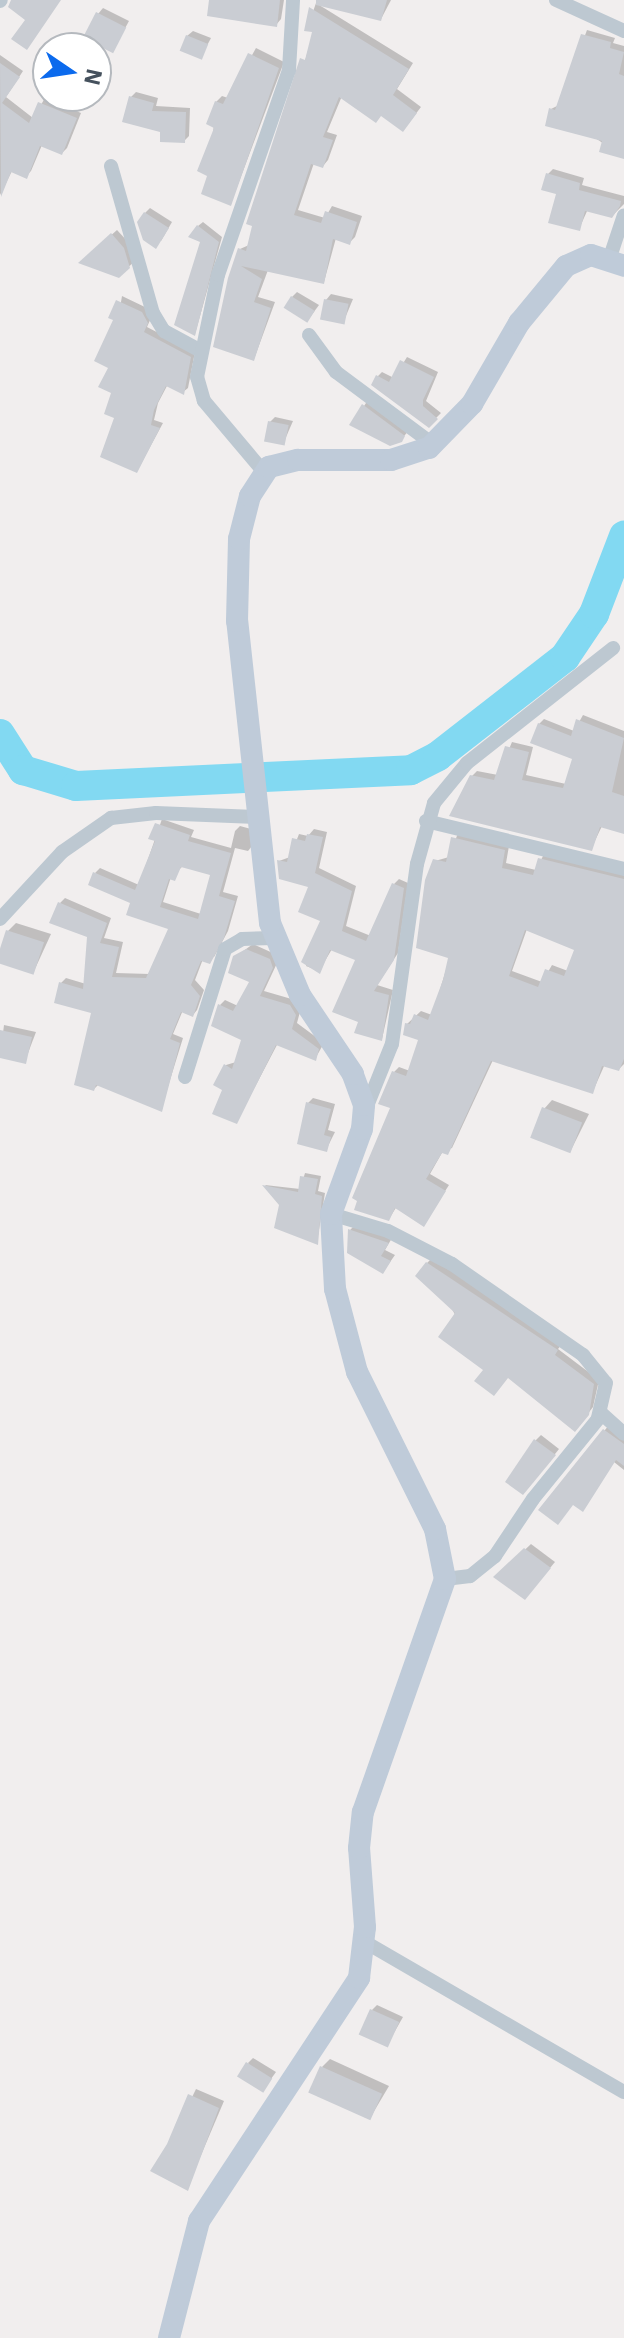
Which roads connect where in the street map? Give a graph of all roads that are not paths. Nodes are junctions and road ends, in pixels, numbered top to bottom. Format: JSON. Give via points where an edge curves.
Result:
{"nodes":[{"id":1,"x":293,"y":0,"type":"edge"},
{"id":2,"x":556,"y":0,"type":"edge"},
{"id":3,"x":624,"y":31,"type":"edge"},
{"id":4,"x":111,"y":166,"type":"dead end"},
{"id":5,"x":624,"y":215,"type":"edge"},
{"id":6,"x":616,"y":263,"type":"edge"},
{"id":7,"x":309,"y":335,"type":"dead end"},
{"id":8,"x":201,"y":351,"type":"junction"},
{"id":9,"x":434,"y":445,"type":"junction"},
{"id":10,"x":263,"y":471,"type":"junction"},
{"id":11,"x":613,"y":648,"type":"dead end"},
{"id":12,"x":257,"y":813,"type":"junction"},
{"id":13,"x":426,"y":821,"type":"junction"},
{"id":14,"x":624,"y":869,"type":"edge"},
{"id":15,"x":0,"y":919,"type":"edge"},
{"id":16,"x":274,"y":938,"type":"junction"},
{"id":17,"x":185,"y":1077,"type":"dead end"},
{"id":18,"x":365,"y":1112,"type":"junction"},
{"id":19,"x":331,"y":1214,"type":"junction"},
{"id":20,"x":601,"y":1413,"type":"junction"},
{"id":21,"x":624,"y":1434,"type":"edge"},
{"id":22,"x":445,"y":1579,"type":"junction"},
{"id":23,"x":365,"y":1942,"type":"junction"},
{"id":24,"x":624,"y":2092,"type":"edge"},
{"id":25,"x":169,"y":2338,"type":"edge"}],
"edges":[{"from":1,"to":8,"type":"street","via":[[289,70],[222,262]]},
{"from":2,"to":3,"type":"street"},
{"from":4,"to":8,"type":"street","via":[[157,320],[170,336]]},
{"from":5,"to":6,"type":"street"},
{"from":6,"to":9,"type":"street","via":[[582,256],[559,274],[519,323],[472,404]]},
{"from":7,"to":9,"type":"street","via":[[336,372]]},
{"from":8,"to":10,"type":"street","via":[[200,393]]},
{"from":9,"to":10,"type":"street","via":[[401,458],[298,460]]},
{"from":10,"to":12,"type":"street","via":[[246,510],[235,566]]},
{"from":11,"to":13,"type":"street","via":[[467,763],[438,795]]},
{"from":12,"to":15,"type":"street","via":[[111,818],[62,852]]},
{"from":12,"to":16,"type":"street"},
{"from":13,"to":14,"type":"street"},
{"from":13,"to":18,"type":"street","via":[[392,1044]]},
{"from":16,"to":17,"type":"street","via":[[242,939],[225,949]]},
{"from":16,"to":18,"type":"street","via":[[300,995],[353,1074]]},
{"from":18,"to":19,"type":"street"},
{"from":19,"to":20,"type":"street","via":[[425,1248],[575,1349],[604,1376],[607,1391]]},
{"from":19,"to":22,"type":"street","via":[[333,1275],[357,1372],[435,1529]]},
{"from":20,"to":21,"type":"street"},
{"from":20,"to":22,"type":"street","via":[[490,1562],[470,1576]]},
{"from":22,"to":23,"type":"street","via":[[363,1812],[359,1848]]},
{"from":23,"to":24,"type":"street"},
{"from":23,"to":25,"type":"street","via":[[359,1978],[339,2012],[199,2221]]}]}
